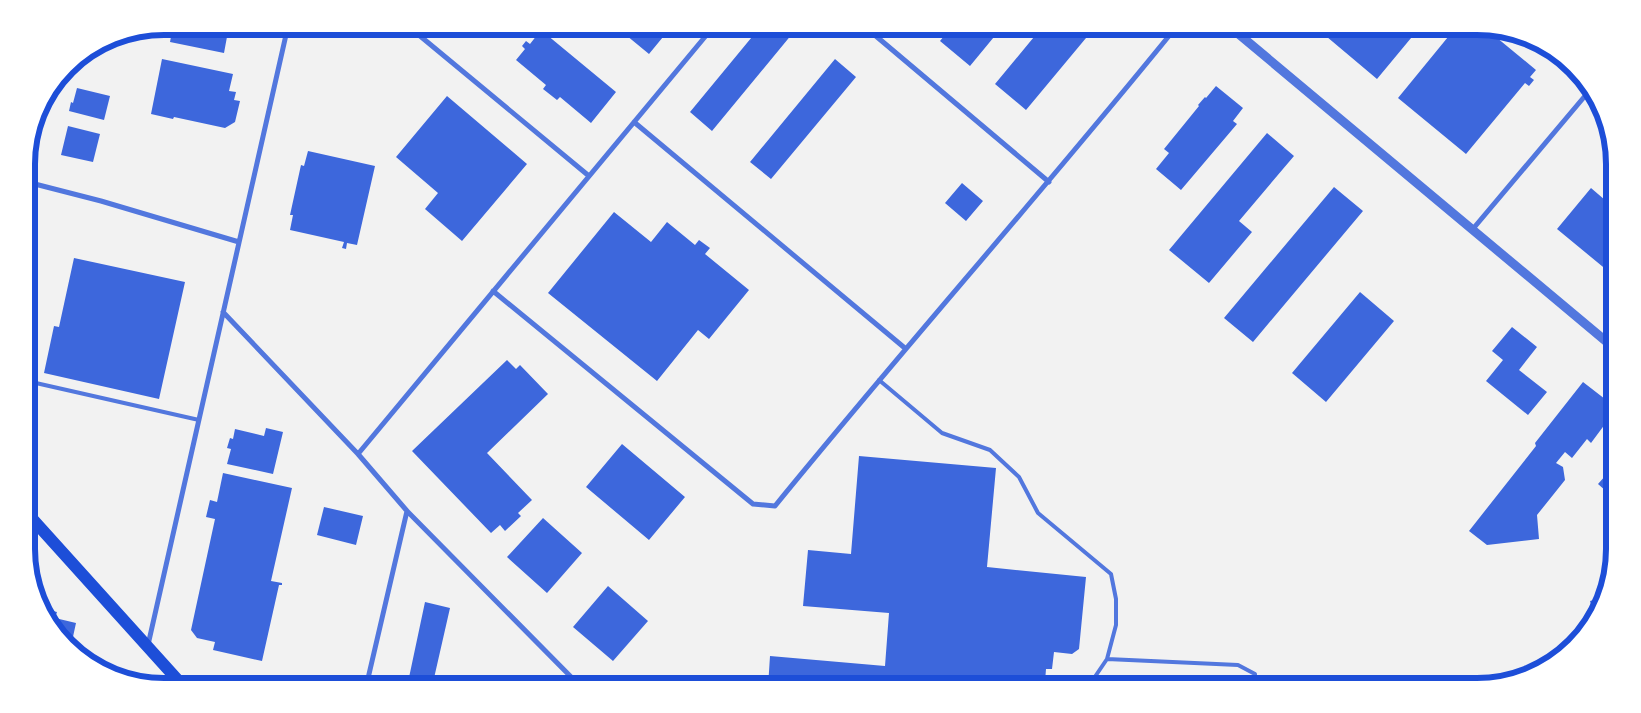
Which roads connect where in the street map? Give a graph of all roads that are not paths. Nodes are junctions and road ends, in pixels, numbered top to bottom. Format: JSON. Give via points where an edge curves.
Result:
{"nodes":[{"id":1,"x":286,"y":35,"type":"edge"},
{"id":2,"x":419,"y":35,"type":"edge"},
{"id":3,"x":706,"y":35,"type":"edge"},
{"id":4,"x":875,"y":35,"type":"edge"},
{"id":5,"x":1170,"y":35,"type":"edge"},
{"id":6,"x":1240,"y":35,"type":"edge"},
{"id":7,"x":1586,"y":95,"type":"edge"},
{"id":8,"x":634,"y":122,"type":"junction"},
{"id":9,"x":589,"y":176,"type":"junction"},
{"id":10,"x":1049,"y":182,"type":"junction"},
{"id":11,"x":35,"y":184,"type":"edge"},
{"id":12,"x":1472,"y":230,"type":"junction"},
{"id":13,"x":239,"y":242,"type":"junction"},
{"id":14,"x":493,"y":291,"type":"junction"},
{"id":15,"x":224,"y":312,"type":"junction"},
{"id":16,"x":1606,"y":341,"type":"edge"},
{"id":17,"x":906,"y":349,"type":"junction"},
{"id":18,"x":879,"y":380,"type":"junction"},
{"id":19,"x":35,"y":383,"type":"edge"},
{"id":20,"x":199,"y":420,"type":"junction"},
{"id":21,"x":358,"y":454,"type":"junction"},
{"id":22,"x":407,"y":510,"type":"junction"},
{"id":23,"x":35,"y":522,"type":"edge"},
{"id":24,"x":148,"y":647,"type":"junction"},
{"id":25,"x":1107,"y":659,"type":"junction"},
{"id":26,"x":176,"y":678,"type":"edge"},
{"id":27,"x":368,"y":678,"type":"edge"},
{"id":28,"x":572,"y":678,"type":"edge"},
{"id":29,"x":1094,"y":678,"type":"edge"},
{"id":30,"x":1255,"y":678,"type":"edge"}],
"edges":[{"from":1,"to":13,"type":"street"},
{"from":2,"to":9,"type":"street"},
{"from":3,"to":8,"type":"street"},
{"from":4,"to":10,"type":"street"},
{"from":5,"to":10,"type":"street"},
{"from":6,"to":12,"type":"street"},
{"from":7,"to":12,"type":"street"},
{"from":8,"to":9,"type":"street"},
{"from":8,"to":17,"type":"street"},
{"from":9,"to":14,"type":"street"},
{"from":10,"to":17,"type":"street"},
{"from":11,"to":13,"type":"street"},
{"from":12,"to":16,"type":"street"},
{"from":13,"to":15,"type":"street"},
{"from":14,"to":18,"type":"street","via":[[753,504],[775,506]]},
{"from":14,"to":21,"type":"street"},
{"from":15,"to":20,"type":"street"},
{"from":15,"to":21,"type":"street"},
{"from":17,"to":18,"type":"street"},
{"from":18,"to":25,"type":"lane","via":[[942,433],[990,450],[1019,477],[1038,513],[1111,574],[1116,599],[1116,625]]},
{"from":19,"to":20,"type":"lane"},
{"from":20,"to":24,"type":"street"},
{"from":21,"to":22,"type":"street"},
{"from":22,"to":27,"type":"street"},
{"from":22,"to":28,"type":"street"},
{"from":23,"to":24,"type":"main road"},
{"from":24,"to":26,"type":"main road"},
{"from":25,"to":29,"type":"lane"},
{"from":25,"to":30,"type":"lane","via":[[1238,665],[1255,674]]}]}
